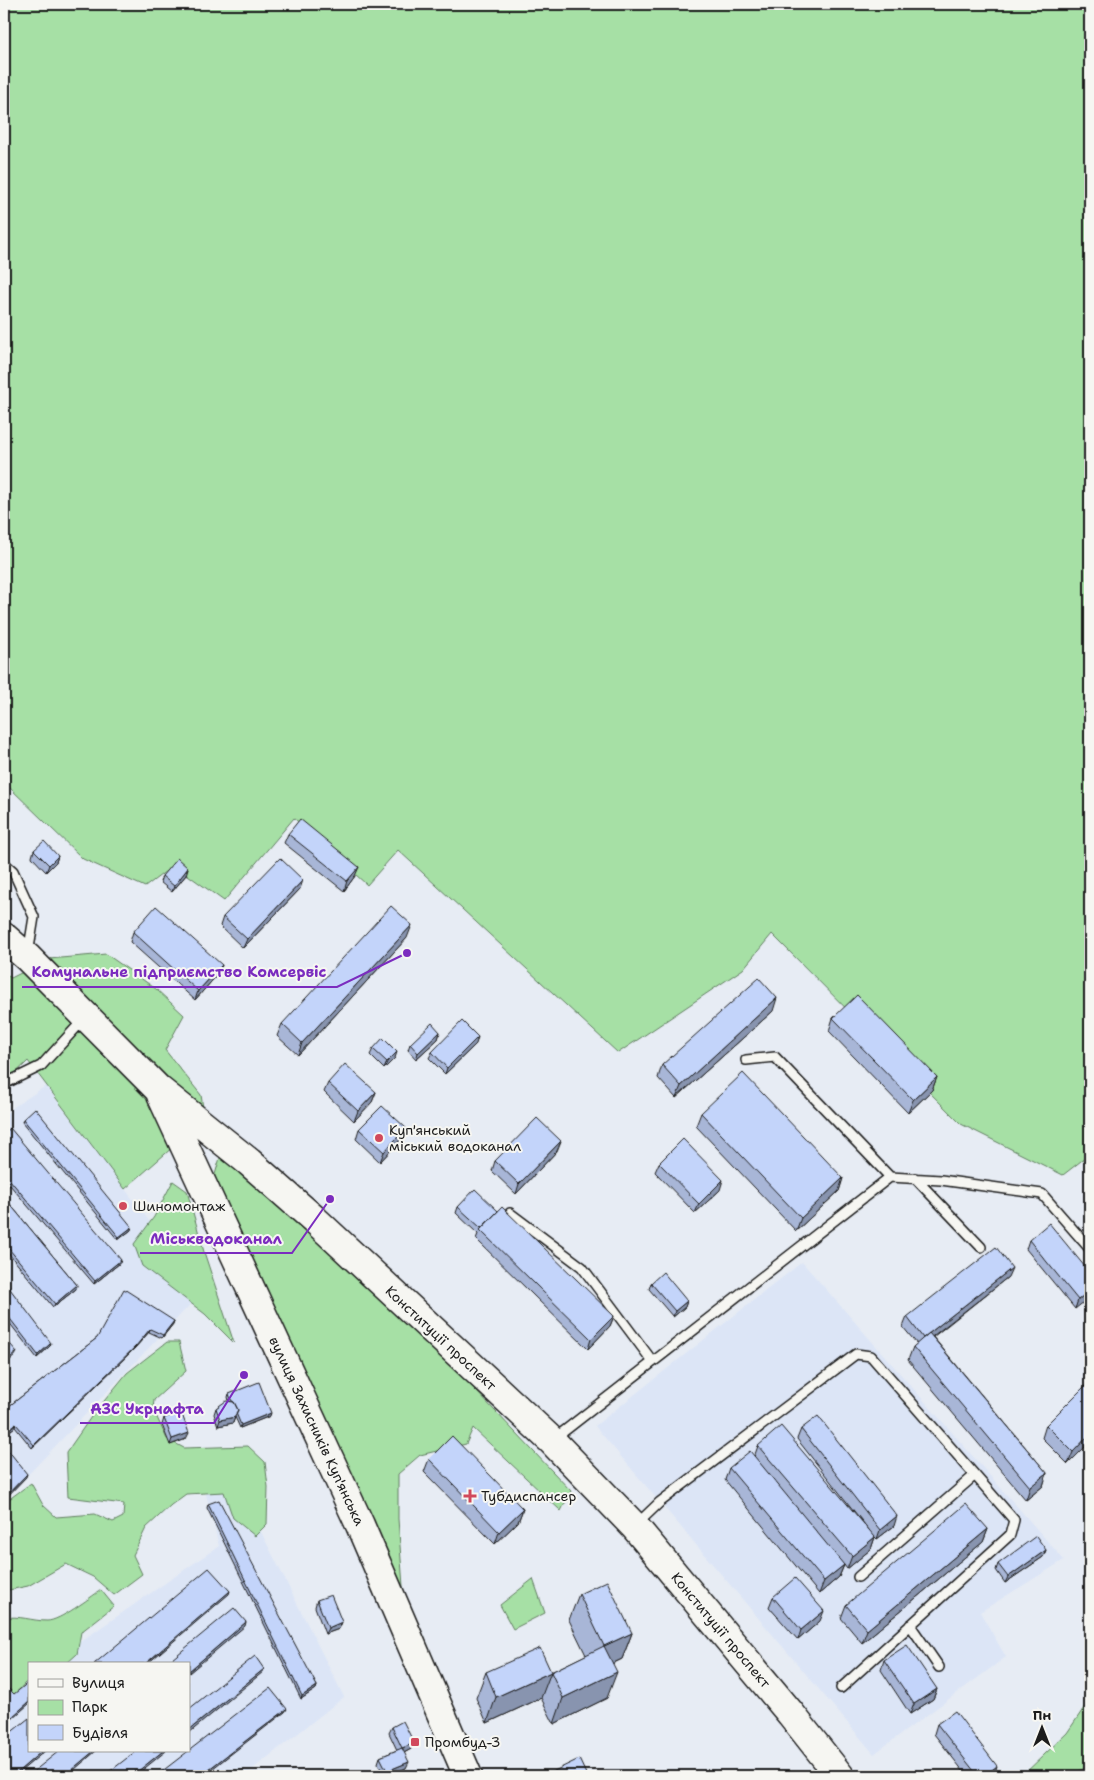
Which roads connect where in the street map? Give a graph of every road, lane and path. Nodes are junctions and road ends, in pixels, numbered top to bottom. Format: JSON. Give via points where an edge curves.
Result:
{"nodes":[{"id":1,"x":4,"y":863,"type":"edge"},
{"id":2,"x":4,"y":937,"type":"edge"},
{"id":3,"x":28,"y":958,"type":"junction"},
{"id":4,"x":86,"y":1017,"type":"junction"},
{"id":5,"x":746,"y":1060,"type":"dead end"},
{"id":6,"x":4,"y":1084,"type":"edge"},
{"id":7,"x":158,"y":1089,"type":"junction"},
{"id":8,"x":890,"y":1177,"type":"junction"},
{"id":9,"x":915,"y":1178,"type":"junction"},
{"id":10,"x":510,"y":1213,"type":"edge"},
{"id":11,"x":981,"y":1248,"type":"dead end"},
{"id":12,"x":1090,"y":1249,"type":"edge"},
{"id":13,"x":653,"y":1362,"type":"junction"},
{"id":14,"x":552,"y":1440,"type":"junction"},
{"id":15,"x":975,"y":1475,"type":"junction"},
{"id":16,"x":634,"y":1527,"type":"junction"},
{"id":17,"x":858,"y":1578,"type":"dead end"},
{"id":18,"x":910,"y":1625,"type":"junction"},
{"id":19,"x":939,"y":1668,"type":"dead end"},
{"id":20,"x":841,"y":1688,"type":"dead end"},
{"id":21,"x":468,"y":1776,"type":"edge"},
{"id":22,"x":840,"y":1776,"type":"edge"}],
"edges":[{"from":1,"to":3,"type":"lane","via":[[13,871],[34,917]]},
{"from":2,"to":3,"type":"main road","name":"Конституції проспект"},
{"from":3,"to":4,"type":"main road","name":"Конституції проспект"},
{"from":4,"to":6,"type":"lane","via":[[41,1066]]},
{"from":4,"to":7,"type":"main road","name":"Конституції проспект"},
{"from":5,"to":8,"type":"lane","via":[[775,1057]]},
{"from":7,"to":14,"type":"main road","name":"Конституції проспект","via":[[315,1220]]},
{"from":7,"to":21,"type":"main road","name":"вулиця Захисників Куп'янська","via":[[360,1524]]},
{"from":8,"to":9,"type":"lane"},
{"from":8,"to":13,"type":"lane"},
{"from":9,"to":11,"type":"lane"},
{"from":9,"to":12,"type":"lane","via":[[1042,1194]]},
{"from":10,"to":13,"type":"lane","via":[[582,1267]]},
{"from":13,"to":14,"type":"lane"},
{"from":14,"to":16,"type":"main road","name":"Конституції проспект"},
{"from":15,"to":16,"type":"lane","via":[[871,1356],[856,1354],[660,1502]]},
{"from":15,"to":17,"type":"lane"},
{"from":15,"to":18,"type":"lane","via":[[1014,1520],[1010,1535]]},
{"from":16,"to":22,"type":"main road","name":"Конституції проспект"},
{"from":18,"to":19,"type":"lane"},
{"from":18,"to":20,"type":"lane"}]}
